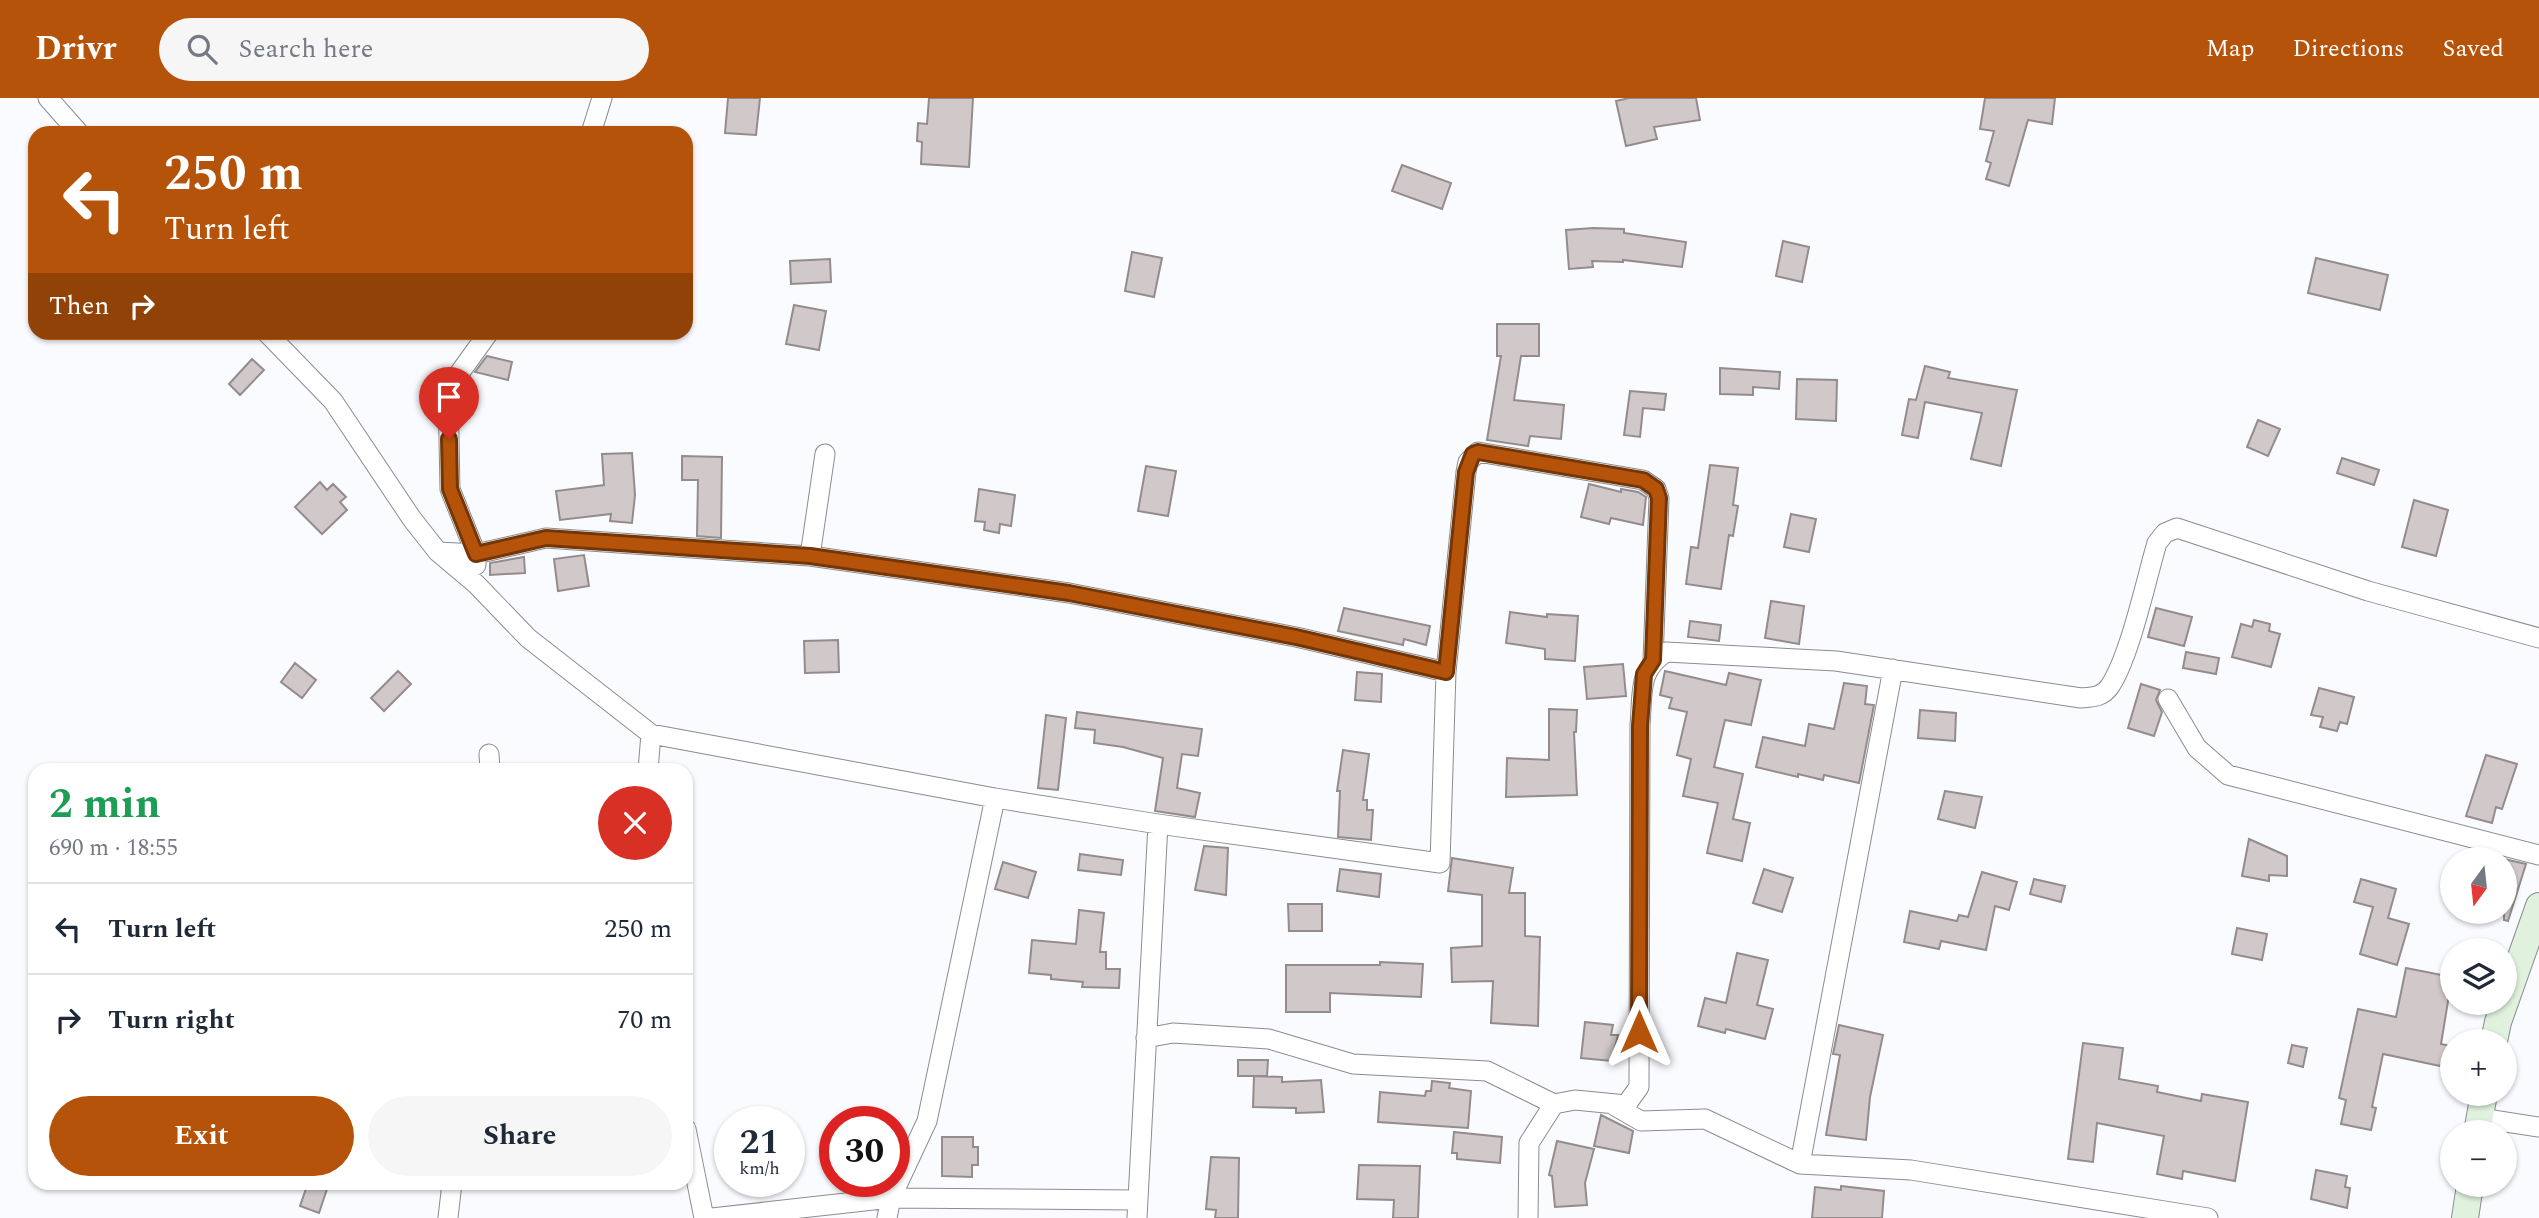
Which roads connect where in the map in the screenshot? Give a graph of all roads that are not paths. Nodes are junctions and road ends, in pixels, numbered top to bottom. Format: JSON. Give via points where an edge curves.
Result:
{"nodes":[{"id":1,"x":48,"y":98,"type":"edge"},
{"id":2,"x":602,"y":98,"type":"edge"},
{"id":3,"x":73,"y":126,"type":"edge"},
{"id":4,"x":593,"y":126,"type":"edge"},
{"id":5,"x":274,"y":340,"type":"edge"},
{"id":6,"x":483,"y":340,"type":"edge"},
{"id":7,"x":825,"y":454,"type":"dead end"},
{"id":8,"x":438,"y":552,"type":"junction"},
{"id":9,"x":476,"y":554,"type":"junction"},
{"id":10,"x":810,"y":556,"type":"junction"},
{"id":11,"x":476,"y":584,"type":"junction"},
{"id":12,"x":2539,"y":638,"type":"edge"},
{"id":13,"x":1653,"y":660,"type":"junction"},
{"id":14,"x":1893,"y":669,"type":"junction"},
{"id":15,"x":1446,"y":672,"type":"junction"},
{"id":16,"x":2168,"y":699,"type":"dead end"},
{"id":17,"x":651,"y":734,"type":"junction"},
{"id":18,"x":649,"y":763,"type":"edge"},
{"id":19,"x":995,"y":798,"type":"junction"},
{"id":20,"x":1158,"y":824,"type":"junction"},
{"id":21,"x":2539,"y":855,"type":"edge"},
{"id":22,"x":2539,"y":906,"type":"edge"},
{"id":23,"x":2497,"y":1029,"type":"edge"},
{"id":24,"x":1146,"y":1038,"type":"junction"},
{"id":25,"x":1554,"y":1104,"type":"junction"},
{"id":26,"x":1615,"y":1106,"type":"junction"},
{"id":27,"x":2480,"y":1115,"type":"edge"},
{"id":28,"x":2539,"y":1127,"type":"edge"},
{"id":29,"x":693,"y":1164,"type":"edge"},
{"id":30,"x":1800,"y":1164,"type":"junction"},
{"id":31,"x":451,"y":1190,"type":"edge"},
{"id":32,"x":2468,"y":1197,"type":"edge"},
{"id":33,"x":891,"y":1198,"type":"junction"},
{"id":34,"x":1137,"y":1209,"type":"edge"},
{"id":35,"x":448,"y":1218,"type":"edge"},
{"id":36,"x":704,"y":1218,"type":"edge"},
{"id":37,"x":712,"y":1218,"type":"edge"},
{"id":38,"x":887,"y":1218,"type":"edge"},
{"id":39,"x":1528,"y":1218,"type":"edge"},
{"id":40,"x":2208,"y":1218,"type":"edge"},
{"id":41,"x":2465,"y":1218,"type":"edge"}],
"edges":[{"from":1,"to":3,"type":"street"},
{"from":2,"to":4,"type":"street"},
{"from":5,"to":8,"type":"street","via":[[333,401]]},
{"from":6,"to":9,"type":"street","via":[[448,389],[450,489]]},
{"from":7,"to":10,"type":"street"},
{"from":8,"to":9,"type":"street"},
{"from":8,"to":11,"type":"street"},
{"from":9,"to":10,"type":"street","via":[[546,538]]},
{"from":9,"to":11,"type":"street"},
{"from":10,"to":15,"type":"street","via":[[1069,593]]},
{"from":11,"to":17,"type":"street","via":[[528,638]]},
{"from":12,"to":14,"type":"street","via":[[2368,591],[2177,528],[2157,543],[2120,664],[2109,688],[2097,697]]},
{"from":13,"to":14,"type":"street","via":[[1666,652],[1836,660]]},
{"from":13,"to":15,"type":"street","via":[[1656,489],[1643,480],[1478,452],[1466,472]]},
{"from":13,"to":26,"type":"street","via":[[1644,674],[1640,726],[1639,1087],[1626,1105]]},
{"from":14,"to":30,"type":"street"},
{"from":15,"to":20,"type":"street","via":[[1440,863]]},
{"from":16,"to":21,"type":"street","via":[[2197,748],[2228,775]]},
{"from":17,"to":18,"type":"street"},
{"from":17,"to":19,"type":"street"},
{"from":19,"to":20,"type":"street"},
{"from":19,"to":33,"type":"street","via":[[927,1121]]},
{"from":20,"to":24,"type":"street"},
{"from":22,"to":23,"type":"street"},
{"from":24,"to":25,"type":"street","via":[[1173,1033],[1269,1039],[1353,1064],[1487,1071]]},
{"from":24,"to":34,"type":"street"},
{"from":25,"to":26,"type":"street","via":[[1575,1100]]},
{"from":25,"to":39,"type":"street","via":[[1529,1143]]},
{"from":26,"to":30,"type":"street","via":[[1640,1121],[1705,1119]]},
{"from":27,"to":28,"type":"street"},
{"from":29,"to":36,"type":"street"},
{"from":30,"to":40,"type":"street","via":[[1911,1170]]},
{"from":31,"to":35,"type":"street"},
{"from":32,"to":41,"type":"street"},
{"from":33,"to":34,"type":"street"},
{"from":33,"to":37,"type":"street"},
{"from":33,"to":38,"type":"street"}]}
